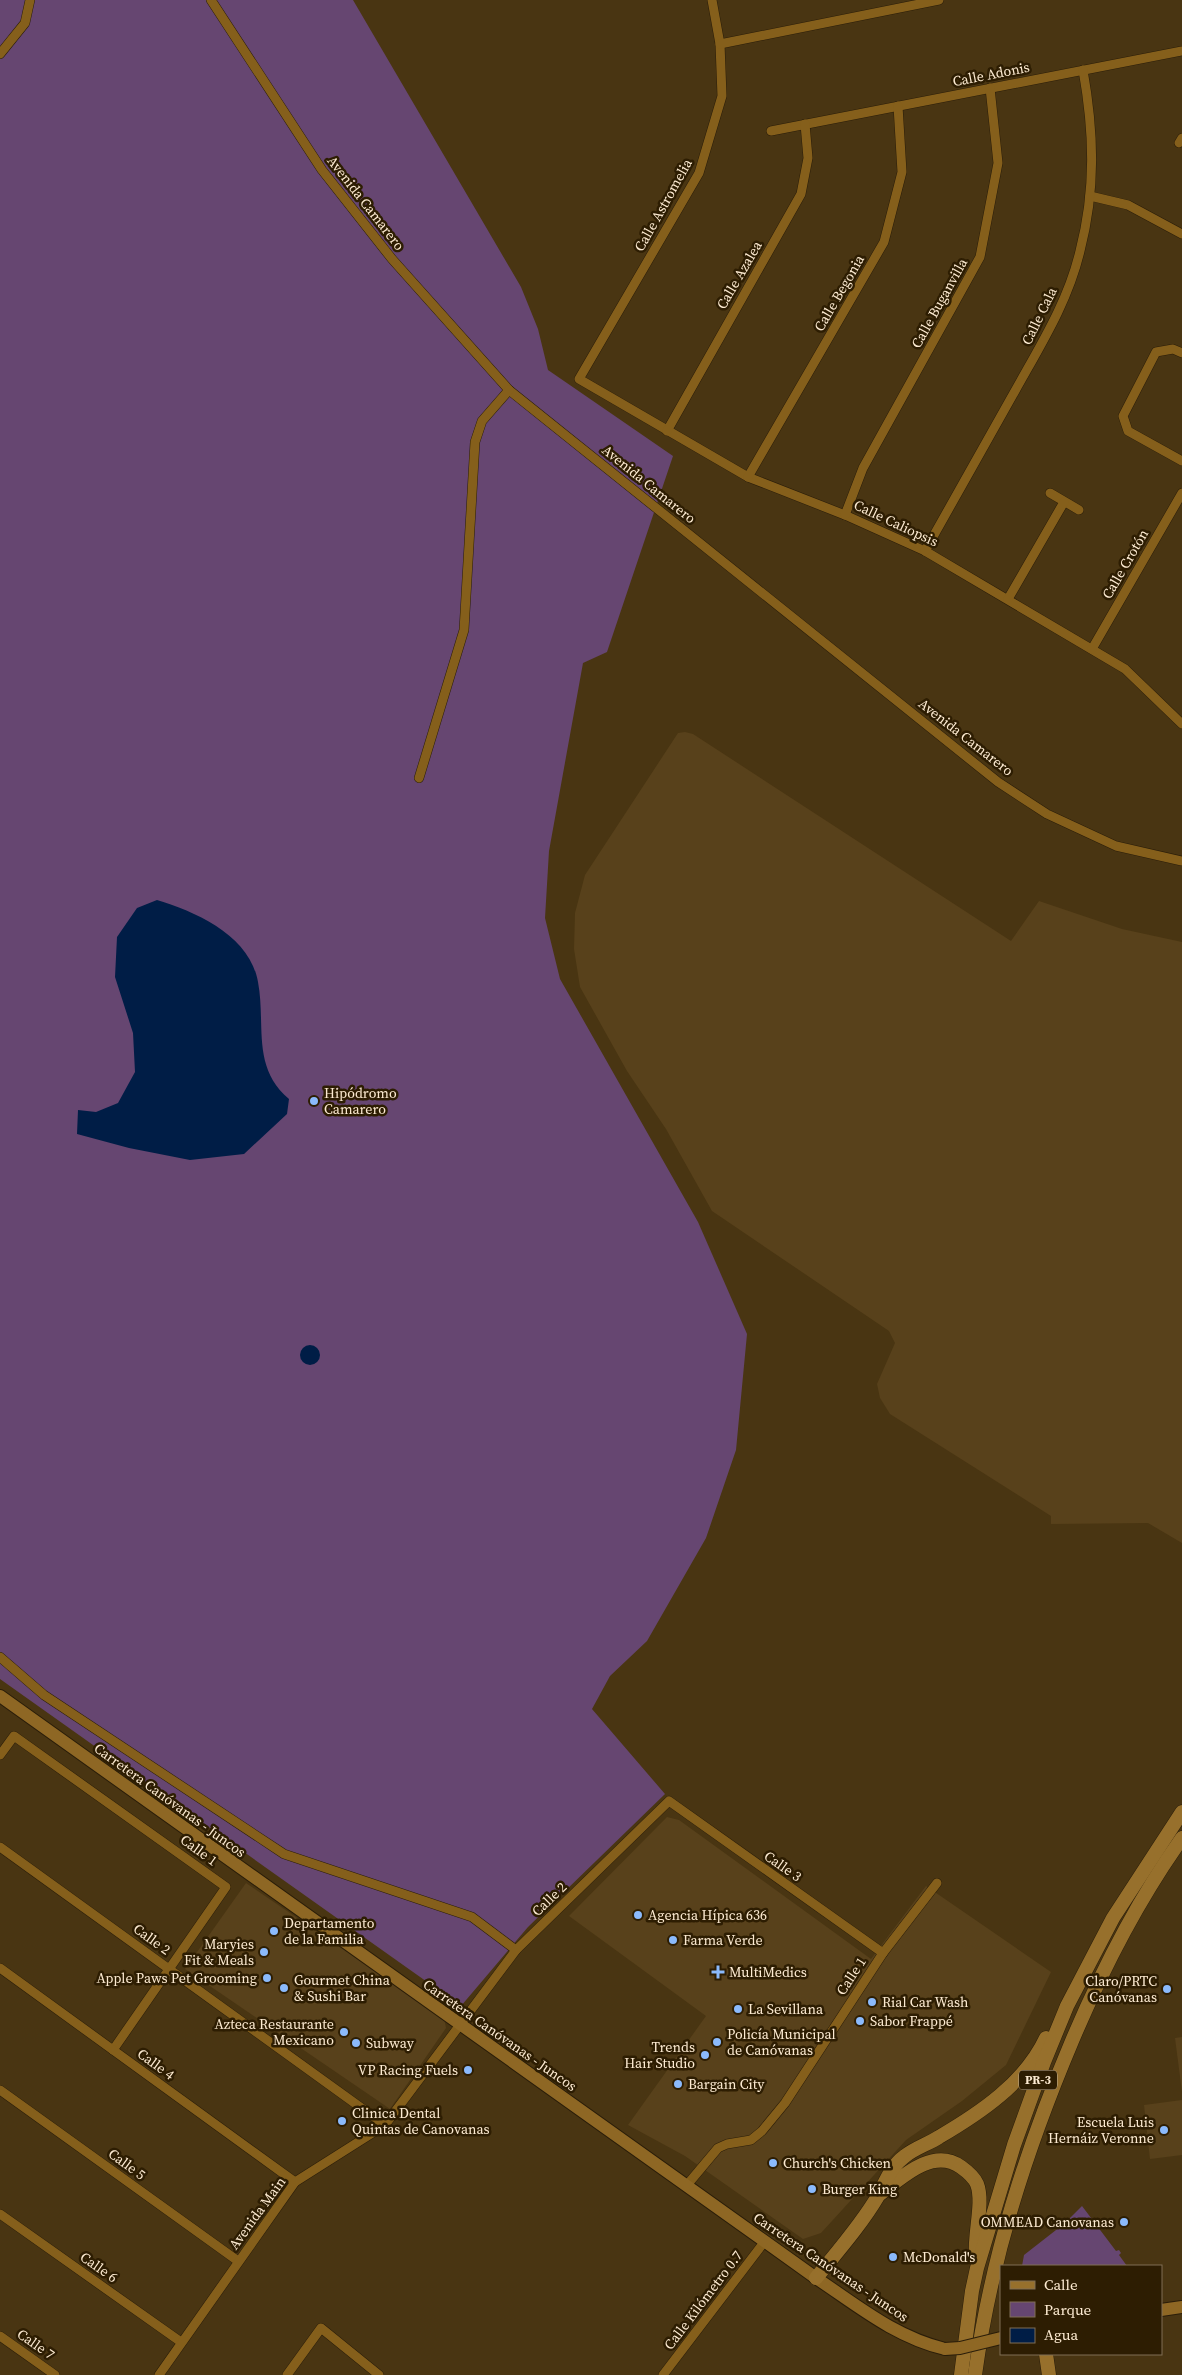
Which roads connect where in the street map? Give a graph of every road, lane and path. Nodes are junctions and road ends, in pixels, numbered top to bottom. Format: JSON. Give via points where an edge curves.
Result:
{"nodes":[{"id":1,"x":30,"y":0,"type":"edge"},
{"id":2,"x":211,"y":0,"type":"edge"},
{"id":3,"x":712,"y":0,"type":"edge"},
{"id":4,"x":939,"y":0,"type":"edge"},
{"id":5,"x":720,"y":44,"type":"junction"},
{"id":6,"x":1182,"y":51,"type":"edge"},
{"id":7,"x":0,"y":54,"type":"edge"},
{"id":8,"x":1083,"y":70,"type":"junction"},
{"id":9,"x":990,"y":88,"type":"junction"},
{"id":10,"x":898,"y":106,"type":"junction"},
{"id":11,"x":805,"y":124,"type":"junction"},
{"id":12,"x":772,"y":130,"type":"dead end"},
{"id":13,"x":1090,"y":196,"type":"junction"},
{"id":14,"x":1182,"y":234,"type":"edge"},
{"id":15,"x":1182,"y":354,"type":"edge"},
{"id":16,"x":579,"y":379,"type":"joint"},
{"id":17,"x":509,"y":390,"type":"junction"},
{"id":18,"x":667,"y":431,"type":"junction"},
{"id":19,"x":1182,"y":461,"type":"edge"},
{"id":20,"x":748,"y":477,"type":"junction"},
{"id":21,"x":1182,"y":492,"type":"edge"},
{"id":22,"x":1050,"y":493,"type":"dead end"},
{"id":23,"x":1064,"y":502,"type":"junction"},
{"id":24,"x":1078,"y":510,"type":"dead end"},
{"id":25,"x":845,"y":515,"type":"junction"},
{"id":26,"x":925,"y":551,"type":"junction"},
{"id":27,"x":1008,"y":599,"type":"junction"},
{"id":28,"x":1092,"y":649,"type":"junction"},
{"id":29,"x":1182,"y":724,"type":"edge"},
{"id":30,"x":419,"y":778,"type":"dead end"},
{"id":31,"x":1182,"y":861,"type":"edge"},
{"id":32,"x":0,"y":1657,"type":"edge"},
{"id":33,"x":0,"y":1696,"type":"edge"},
{"id":34,"x":0,"y":1755,"type":"edge"},
{"id":35,"x":668,"y":1801,"type":"joint"},
{"id":36,"x":1182,"y":1812,"type":"edge"},
{"id":37,"x":1182,"y":1838,"type":"edge"},
{"id":38,"x":0,"y":1847,"type":"edge"},
{"id":39,"x":937,"y":1883,"type":"dead end"},
{"id":40,"x":516,"y":1950,"type":"junction"},
{"id":41,"x":882,"y":1953,"type":"junction"},
{"id":42,"x":0,"y":1968,"type":"edge"},
{"id":43,"x":170,"y":1969,"type":"junction"},
{"id":44,"x":1067,"y":2006,"type":"junction"},
{"id":45,"x":460,"y":2025,"type":"junction"},
{"id":46,"x":114,"y":2050,"type":"junction"},
{"id":47,"x":0,"y":2090,"type":"edge"},
{"id":48,"x":385,"y":2125,"type":"junction"},
{"id":49,"x":295,"y":2182,"type":"junction"},
{"id":50,"x":687,"y":2185,"type":"junction"},
{"id":51,"x":878,"y":2196,"type":"junction"},
{"id":52,"x":0,"y":2214,"type":"edge"},
{"id":53,"x":765,"y":2241,"type":"junction"},
{"id":54,"x":238,"y":2261,"type":"junction"},
{"id":55,"x":977,"y":2268,"type":"junction"},
{"id":56,"x":816,"y":2278,"type":"junction"},
{"id":57,"x":1182,"y":2307,"type":"edge"},
{"id":58,"x":1162,"y":2310,"type":"edge"},
{"id":59,"x":0,"y":2336,"type":"edge"},
{"id":60,"x":1000,"y":2338,"type":"edge"},
{"id":61,"x":181,"y":2342,"type":"junction"},
{"id":62,"x":1046,"y":2355,"type":"edge"},
{"id":63,"x":55,"y":2375,"type":"edge"},
{"id":64,"x":159,"y":2375,"type":"edge"},
{"id":65,"x":287,"y":2375,"type":"edge"},
{"id":66,"x":379,"y":2375,"type":"edge"},
{"id":67,"x":663,"y":2375,"type":"edge"},
{"id":68,"x":961,"y":2375,"type":"edge"},
{"id":69,"x":975,"y":2375,"type":"edge"},
{"id":70,"x":1049,"y":2375,"type":"edge"}],
"edges":[{"from":1,"to":7,"type":"street","via":[[25,24]]},
{"from":2,"to":17,"type":"street","name":"Avenida Camarero","via":[[322,170],[392,259]]},
{"from":3,"to":5,"type":"street","name":"Calle Astromelia"},
{"from":4,"to":5,"type":"street"},
{"from":5,"to":16,"type":"street","name":"Calle Astromelia","via":[[722,96],[699,173]]},
{"from":6,"to":8,"type":"street","name":"Calle Adonis"},
{"from":8,"to":9,"type":"street","name":"Calle Adonis"},
{"from":8,"to":13,"type":"street","name":"Calle Cala","via":[[1091,114]]},
{"from":9,"to":10,"type":"street","name":"Calle Adonis"},
{"from":9,"to":25,"type":"street","name":"Calle Buganvilla","via":[[998,163],[980,257],[863,468]]},
{"from":10,"to":11,"type":"street","name":"Calle Adonis"},
{"from":10,"to":20,"type":"street","name":"Calle Begonia","via":[[902,172],[884,242]]},
{"from":11,"to":12,"type":"street","name":"Calle Adonis"},
{"from":11,"to":18,"type":"street","name":"Calle Azalea","via":[[808,158],[801,194]]},
{"from":13,"to":14,"type":"street","via":[[1128,205]]},
{"from":13,"to":26,"type":"street","name":"Calle Cala","via":[[1080,251],[1062,307]]},
{"from":15,"to":19,"type":"street","via":[[1173,349],[1156,352],[1123,416],[1128,431]]},
{"from":16,"to":18,"type":"street","name":"Calle Caliopsis"},
{"from":17,"to":30,"type":"street","via":[[482,420],[475,442],[464,630]]},
{"from":17,"to":31,"type":"street","name":"Avenida Camarero","via":[[998,782],[1047,814],[1116,846]]},
{"from":18,"to":20,"type":"street","name":"Calle Caliopsis"},
{"from":20,"to":25,"type":"street","name":"Calle Caliopsis"},
{"from":21,"to":28,"type":"street","name":"Calle Crotón"},
{"from":22,"to":23,"type":"street"},
{"from":23,"to":24,"type":"street"},
{"from":23,"to":27,"type":"street"},
{"from":25,"to":26,"type":"street","name":"Calle Caliopsis"},
{"from":26,"to":27,"type":"street","name":"Calle Caliopsis"},
{"from":27,"to":28,"type":"street","name":"Calle Caliopsis"},
{"from":28,"to":29,"type":"street","name":"Calle Caliopsis","via":[[1125,669]]},
{"from":32,"to":40,"type":"street","via":[[44,1695],[284,1854],[472,1917]]},
{"from":33,"to":45,"type":"main road","name":"Carretera Canóvanas - Juncos"},
{"from":34,"to":43,"type":"street","name":"Calle 1","via":[[14,1736],[226,1887]]},
{"from":35,"to":40,"type":"street","name":"Calle 2"},
{"from":35,"to":41,"type":"street","name":"Calle 3"},
{"from":36,"to":44,"type":"main road","number":"PR-3","via":[[1114,1918]]},
{"from":37,"to":69,"type":"main road","number":"PR-3","via":[[1156,1874],[1113,1951],[1048,2098],[1003,2232]]},
{"from":38,"to":43,"type":"street","name":"Calle 2"},
{"from":39,"to":41,"type":"street","name":"Calle 1"},
{"from":40,"to":45,"type":"street","name":"Calle 2"},
{"from":41,"to":50,"type":"street","name":"Calle 1","via":[[762,2132],[751,2140],[718,2148]]},
{"from":42,"to":46,"type":"street","name":"Calle 4"},
{"from":43,"to":46,"type":"street","name":"Calle 1"},
{"from":43,"to":48,"type":"street","name":"Calle 2"},
{"from":44,"to":51,"type":"main road","via":[[1055,2019],[1032,2062],[1007,2090],[959,2125],[905,2156],[888,2174]]},
{"from":44,"to":55,"type":"main road","number":"PR-3","via":[[1014,2145]]},
{"from":45,"to":48,"type":"street","name":"Avenida Main"},
{"from":45,"to":50,"type":"main road","name":"Carretera Canóvanas - Juncos"},
{"from":46,"to":49,"type":"street","name":"Calle 4"},
{"from":47,"to":54,"type":"street","name":"Calle 5"},
{"from":48,"to":49,"type":"street","name":"Avenida Main"},
{"from":49,"to":54,"type":"street","name":"Avenida Main"},
{"from":50,"to":53,"type":"main road","name":"Carretera Canóvanas - Juncos"},
{"from":51,"to":55,"type":"main road","via":[[908,2172],[930,2162],[944,2160],[970,2173],[977,2184],[978,2196]]},
{"from":51,"to":56,"type":"main road"},
{"from":52,"to":61,"type":"street","name":"Calle 6"},
{"from":53,"to":56,"type":"main road","name":"Carretera Canóvanas - Juncos"},
{"from":53,"to":67,"type":"street","name":"Calle Kilómetro 0.7"},
{"from":54,"to":61,"type":"street","name":"Avenida Main"},
{"from":55,"to":68,"type":"main road","number":"PR-3"},
{"from":56,"to":60,"type":"main road","name":"Carretera Canóvanas - Juncos","bridge":true,"via":[[898,2333],[925,2344],[960,2348]]},
{"from":57,"to":58,"type":"main road"},
{"from":59,"to":63,"type":"street","name":"Calle 7"},
{"from":61,"to":64,"type":"street","name":"Avenida Main"},
{"from":62,"to":70,"type":"main road"},
{"from":65,"to":66,"type":"street","via":[[321,2328]]}]}
